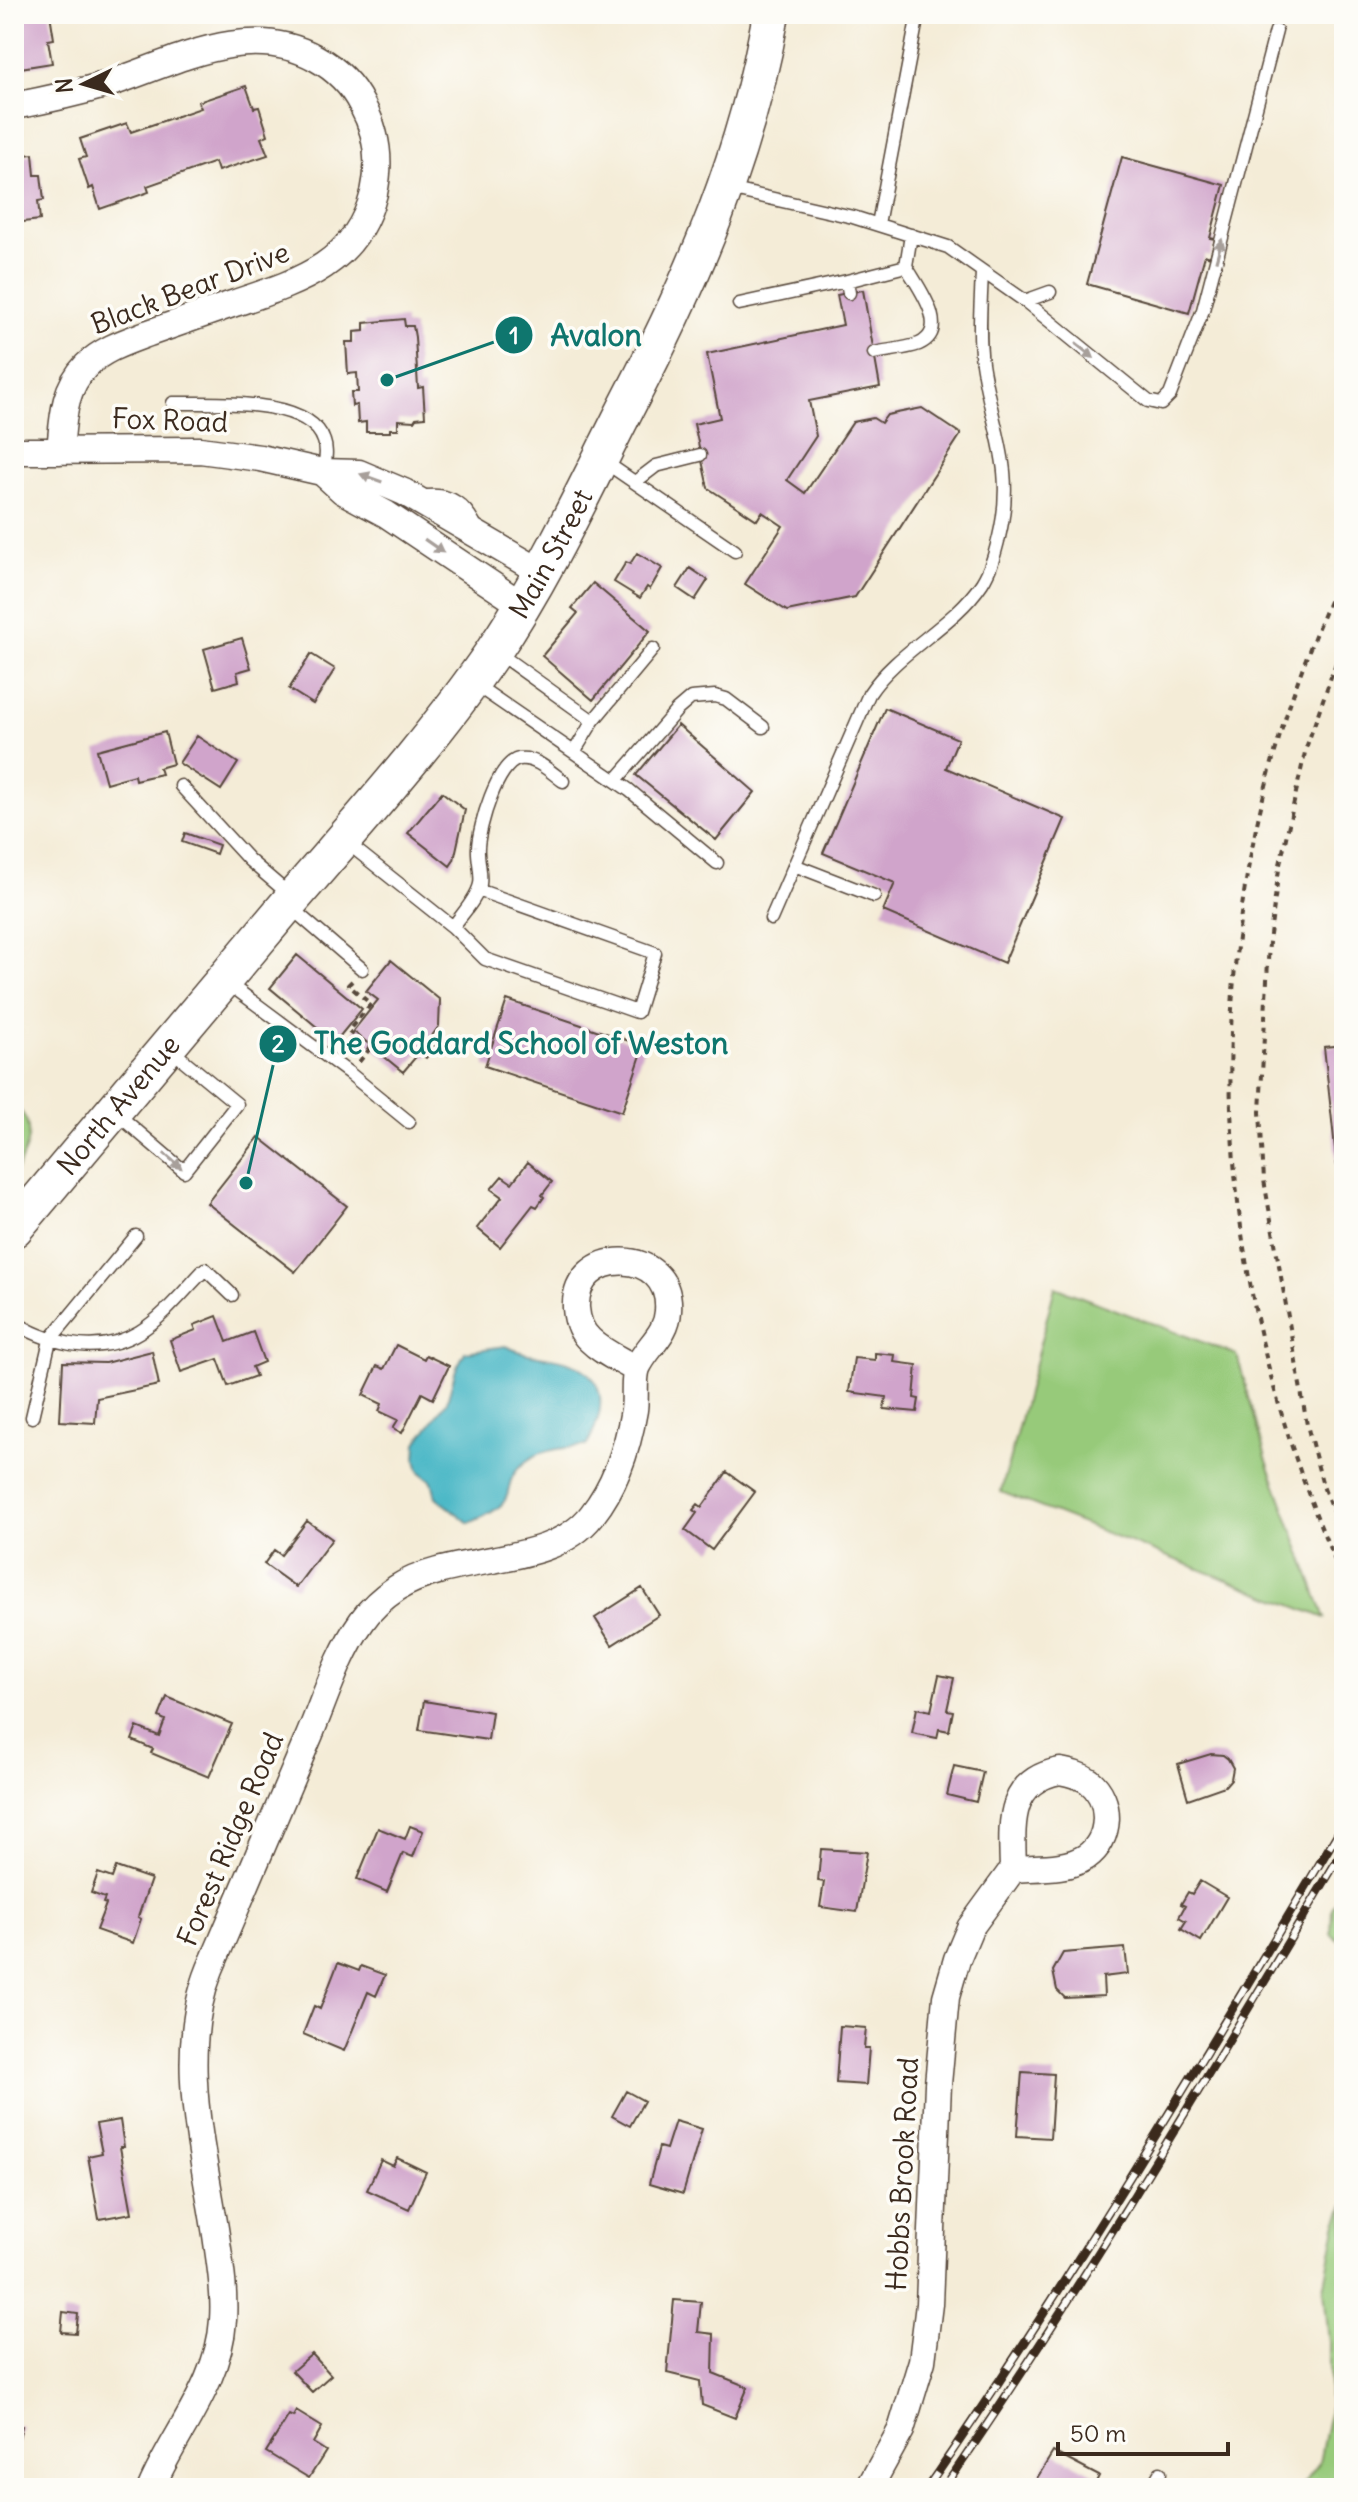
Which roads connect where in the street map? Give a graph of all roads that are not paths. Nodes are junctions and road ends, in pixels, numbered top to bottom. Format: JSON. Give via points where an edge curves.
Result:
{"nodes":[{"id":1,"x":771,"y":14,"type":"edge"},
{"id":2,"x":918,"y":14,"type":"edge"},
{"id":3,"x":1276,"y":31,"type":"dead end"},
{"id":4,"x":14,"y":106,"type":"edge"},
{"id":5,"x":726,"y":189,"type":"junction"},
{"id":6,"x":878,"y":224,"type":"junction"},
{"id":7,"x":911,"y":235,"type":"junction"},
{"id":8,"x":906,"y":266,"type":"junction"},
{"id":9,"x":982,"y":271,"type":"junction"},
{"id":10,"x":1050,"y":292,"type":"dead end"},
{"id":11,"x":1025,"y":301,"type":"junction"},
{"id":12,"x":739,"y":304,"type":"dead end"},
{"id":13,"x":874,"y":353,"type":"dead end"},
{"id":14,"x":173,"y":403,"type":"dead end"},
{"id":15,"x":14,"y":451,"type":"edge"},
{"id":16,"x":60,"y":451,"type":"junction"},
{"id":17,"x":700,"y":455,"type":"dead end"},
{"id":18,"x":600,"y":459,"type":"junction"},
{"id":19,"x":322,"y":472,"type":"junction"},
{"id":20,"x":635,"y":482,"type":"junction"},
{"id":21,"x":416,"y":499,"type":"junction"},
{"id":22,"x":406,"y":526,"type":"junction"},
{"id":23,"x":735,"y":551,"type":"dead end"},
{"id":24,"x":541,"y":572,"type":"junction"},
{"id":25,"x":522,"y":605,"type":"junction"},
{"id":26,"x":653,"y":649,"type":"dead end"},
{"id":27,"x":494,"y":651,"type":"junction"},
{"id":28,"x":472,"y":682,"type":"junction"},
{"id":29,"x":593,"y":721,"type":"junction"},
{"id":30,"x":763,"y":727,"type":"dead end"},
{"id":31,"x":574,"y":752,"type":"junction"},
{"id":32,"x":616,"y":780,"type":"junction"},
{"id":33,"x":563,"y":781,"type":"dead end"},
{"id":34,"x":181,"y":786,"type":"dead end"},
{"id":35,"x":343,"y":839,"type":"junction"},
{"id":36,"x":717,"y":863,"type":"dead end"},
{"id":37,"x":794,"y":865,"type":"junction"},
{"id":38,"x":478,"y":890,"type":"junction"},
{"id":39,"x":874,"y":896,"type":"dead end"},
{"id":40,"x":290,"y":901,"type":"junction"},
{"id":41,"x":771,"y":919,"type":"dead end"},
{"id":42,"x":453,"y":927,"type":"junction"},
{"id":43,"x":362,"y":969,"type":"road end"},
{"id":44,"x":224,"y":980,"type":"junction"},
{"id":45,"x":193,"y":1017,"type":"joint"},
{"id":46,"x":167,"y":1047,"type":"junction"},
{"id":47,"x":114,"y":1110,"type":"junction"},
{"id":48,"x":409,"y":1122,"type":"dead end"},
{"id":49,"x":14,"y":1229,"type":"edge"},
{"id":50,"x":136,"y":1236,"type":"dead end"},
{"id":51,"x":232,"y":1295,"type":"dead end"},
{"id":52,"x":14,"y":1321,"type":"edge"},
{"id":53,"x":50,"y":1340,"type":"junction"},
{"id":54,"x":636,"y":1369,"type":"dead end"},
{"id":55,"x":32,"y":1417,"type":"dead end"},
{"id":56,"x":1013,"y":1869,"type":"dead end"},
{"id":57,"x":1160,"y":2473,"type":"dead end"},
{"id":58,"x":151,"y":2488,"type":"edge"},
{"id":59,"x":869,"y":2488,"type":"edge"},
{"id":60,"x":1151,"y":2488,"type":"edge"}],
"edges":[{"from":1,"to":5,"type":"main road","name":"Main Street"},
{"from":2,"to":6,"type":"lane"},
{"from":11,"to":3,"type":"lane","one_way":true,"via":[[1148,401],[1161,404],[1170,395],[1203,310]]},
{"from":4,"to":16,"type":"street","name":"Black Bear Drive","via":[[106,84],[222,46],[273,42],[319,60],[346,81],[367,114],[377,146],[371,204],[341,253],[291,285],[140,336],[96,357],[67,394]]},
{"from":5,"to":6,"type":"lane"},
{"from":5,"to":18,"type":"main road","name":"Main Street","via":[[679,304]]},
{"from":6,"to":7,"type":"lane"},
{"from":7,"to":8,"type":"lane"},
{"from":7,"to":9,"type":"lane","via":[[948,247]]},
{"from":8,"to":12,"type":"lane","via":[[848,287]]},
{"from":8,"to":13,"type":"lane","via":[[932,313],[933,329],[920,343]]},
{"from":9,"to":11,"type":"lane"},
{"from":9,"to":37,"type":"lane","via":[[982,360],[1006,484],[994,557],[967,601],[869,694]]},
{"from":10,"to":11,"type":"lane"},
{"from":14,"to":19,"type":"lane","via":[[269,407],[298,416],[324,439]]},
{"from":15,"to":16,"type":"street","name":"Fox Road"},
{"from":16,"to":19,"type":"street","name":"Fox Road","via":[[218,451]]},
{"from":17,"to":20,"type":"lane","via":[[656,466]]},
{"from":18,"to":20,"type":"lane"},
{"from":18,"to":24,"type":"main road","name":"Main Street"},
{"from":21,"to":19,"type":"street","name":"Fox Road","one_way":true,"via":[[359,473]]},
{"from":19,"to":22,"type":"street","name":"Fox Road","via":[[343,491]]},
{"from":20,"to":23,"type":"lane"},
{"from":21,"to":22,"type":"lane","via":[[406,509]]},
{"from":21,"to":24,"type":"street","name":"Fox Road"},
{"from":22,"to":25,"type":"street","name":"Fox Road","one_way":true},
{"from":24,"to":25,"type":"main road","name":"Main Street"},
{"from":25,"to":27,"type":"main road","name":"Main Street"},
{"from":26,"to":29,"type":"lane"},
{"from":27,"to":28,"type":"main road","name":"Main Street"},
{"from":27,"to":29,"type":"lane"},
{"from":28,"to":31,"type":"lane"},
{"from":28,"to":35,"type":"main road","name":"Main Street"},
{"from":29,"to":31,"type":"lane"},
{"from":30,"to":32,"type":"lane","via":[[726,699],[691,698]]},
{"from":31,"to":32,"type":"lane"},
{"from":32,"to":36,"type":"lane"},
{"from":33,"to":38,"type":"lane","via":[[525,759],[505,770],[480,833]]},
{"from":34,"to":40,"type":"lane"},
{"from":35,"to":40,"type":"main road","name":"Main Street"},
{"from":35,"to":42,"type":"lane"},
{"from":37,"to":39,"type":"lane"},
{"from":37,"to":41,"type":"lane"},
{"from":38,"to":42,"type":"lane"},
{"from":38,"to":42,"type":"lane","via":[[655,953],[637,1012],[485,959]]},
{"from":40,"to":43,"type":"lane"},
{"from":40,"to":44,"type":"main road","name":"Main Street"},
{"from":44,"to":45,"type":"main road","name":"Main Street"},
{"from":44,"to":48,"type":"lane"},
{"from":45,"to":46,"type":"main road","name":"North Avenue"},
{"from":46,"to":47,"type":"main road","name":"North Avenue"},
{"from":47,"to":46,"type":"lane","one_way":true,"via":[[184,1171],[237,1104]]},
{"from":47,"to":49,"type":"main road","name":"North Avenue"},
{"from":50,"to":53,"type":"lane"},
{"from":51,"to":53,"type":"lane","via":[[205,1269],[153,1321],[123,1342],[92,1347]]},
{"from":52,"to":53,"type":"lane"},
{"from":53,"to":55,"type":"lane"},
{"from":54,"to":58,"type":"street","name":"Forest Ridge Road","via":[[634,1409],[619,1467],[582,1527],[537,1549],[426,1575],[398,1588],[363,1619],[336,1671],[200,1999],[194,2085],[221,2270],[223,2322],[210,2375]]},
{"from":56,"to":59,"type":"street","name":"Hobbs Brook Road","via":[[970,1928],[946,1997],[922,2361],[901,2430]]},
{"from":57,"to":60,"type":"lane"}]}
